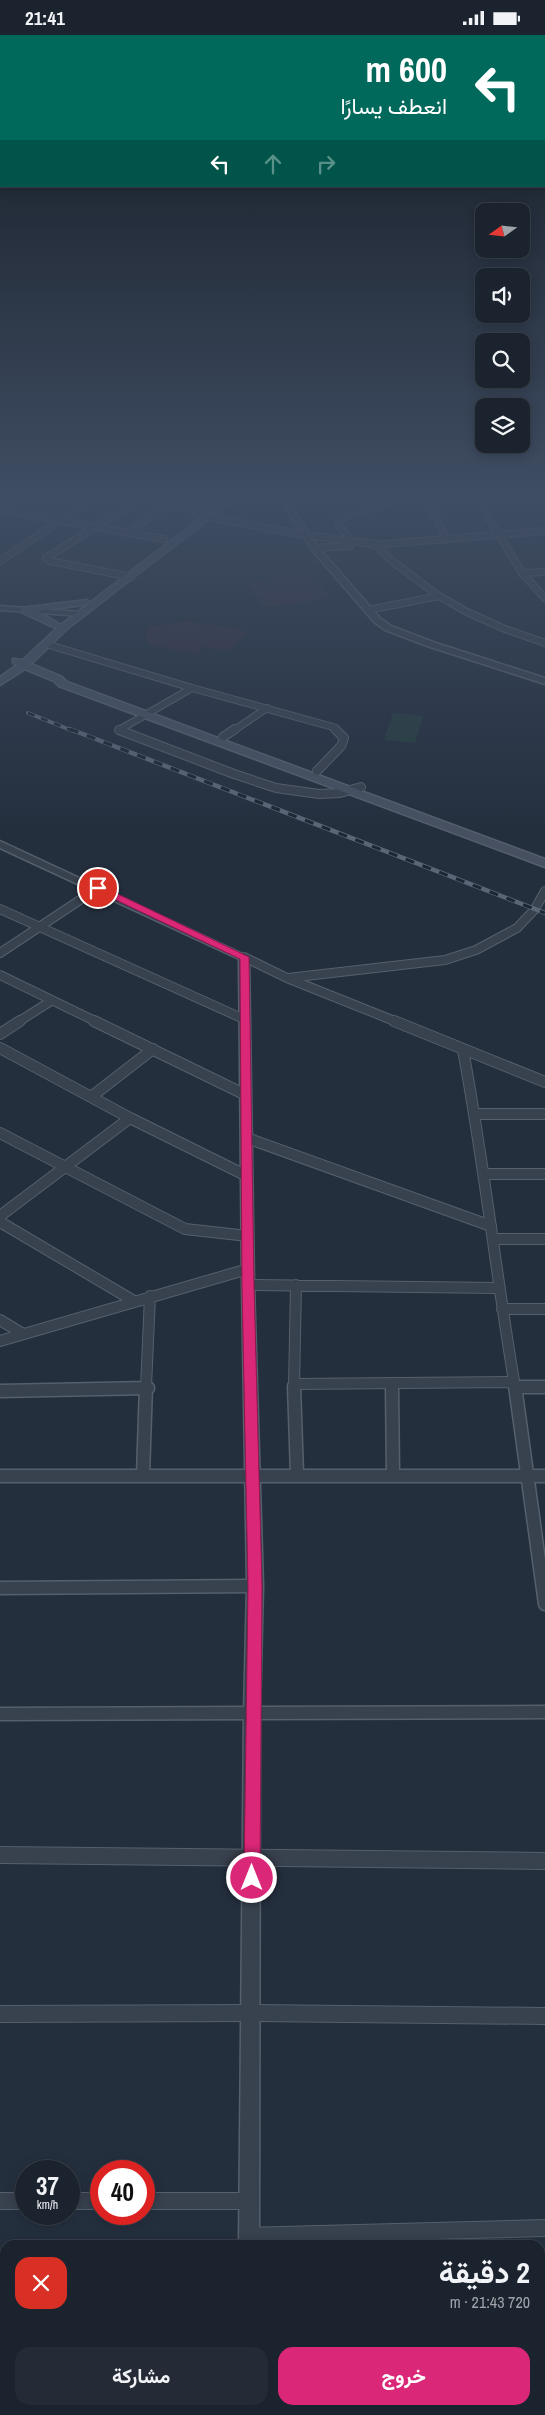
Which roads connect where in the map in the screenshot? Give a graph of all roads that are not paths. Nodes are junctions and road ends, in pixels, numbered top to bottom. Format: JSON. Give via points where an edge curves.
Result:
{"nodes":[{"id":1,"x":0,"y":608,"type":"edge"},
{"id":2,"x":47,"y":608,"type":"edge"},
{"id":3,"x":78,"y":608,"type":"edge"},
{"id":4,"x":83,"y":608,"type":"edge"},
{"id":5,"x":378,"y":608,"type":"edge"},
{"id":6,"x":460,"y":608,"type":"edge"},
{"id":7,"x":368,"y":610,"type":"joint"},
{"id":8,"x":29,"y":611,"type":"junction"},
{"id":9,"x":68,"y":618,"type":"junction"},
{"id":10,"x":545,"y":643,"type":"edge"},
{"id":11,"x":46,"y":644,"type":"junction"},
{"id":12,"x":21,"y":663,"type":"junction"},
{"id":13,"x":0,"y":672,"type":"edge"},
{"id":14,"x":545,"y":681,"type":"edge"},
{"id":15,"x":0,"y":682,"type":"edge"},
{"id":16,"x":192,"y":688,"type":"junction"},
{"id":17,"x":267,"y":708,"type":"junction"},
{"id":18,"x":148,"y":713,"type":"junction"},
{"id":19,"x":223,"y":737,"type":"junction"},
{"id":20,"x":317,"y":771,"type":"junction"},
{"id":21,"x":361,"y":787,"type":"junction"},
{"id":22,"x":350,"y":791,"type":"junction"},
{"id":23,"x":0,"y":844,"type":"edge"},
{"id":24,"x":545,"y":854,"type":"edge"},
{"id":25,"x":545,"y":863,"type":"edge"},
{"id":26,"x":98,"y":888,"type":"junction"},
{"id":27,"x":545,"y":891,"type":"edge"},
{"id":28,"x":0,"y":909,"type":"edge"},
{"id":29,"x":38,"y":927,"type":"junction"},
{"id":30,"x":0,"y":953,"type":"edge"},
{"id":31,"x":244,"y":957,"type":"junction"},
{"id":32,"x":0,"y":975,"type":"edge"},
{"id":33,"x":286,"y":978,"type":"junction"},
{"id":34,"x":51,"y":1001,"type":"junction"},
{"id":35,"x":246,"y":1020,"type":"junction"},
{"id":36,"x":0,"y":1034,"type":"edge"},
{"id":37,"x":0,"y":1048,"type":"edge"},
{"id":38,"x":152,"y":1049,"type":"junction"},
{"id":39,"x":463,"y":1050,"type":"junction"},
{"id":40,"x":545,"y":1083,"type":"edge"},
{"id":41,"x":246,"y":1095,"type":"junction"},
{"id":42,"x":91,"y":1097,"type":"junction"},
{"id":43,"x":476,"y":1114,"type":"junction"},
{"id":44,"x":545,"y":1114,"type":"edge"},
{"id":45,"x":130,"y":1118,"type":"junction"},
{"id":46,"x":0,"y":1133,"type":"edge"},
{"id":47,"x":247,"y":1138,"type":"junction"},
{"id":48,"x":66,"y":1167,"type":"junction"},
{"id":49,"x":484,"y":1174,"type":"junction"},
{"id":50,"x":545,"y":1174,"type":"edge"},
{"id":51,"x":247,"y":1175,"type":"junction"},
{"id":52,"x":0,"y":1216,"type":"edge"},
{"id":53,"x":0,"y":1222,"type":"edge"},
{"id":54,"x":491,"y":1226,"type":"junction"},
{"id":55,"x":248,"y":1236,"type":"junction"},
{"id":56,"x":493,"y":1239,"type":"junction"},
{"id":57,"x":545,"y":1239,"type":"edge"},
{"id":58,"x":248,"y":1277,"type":"junction"},
{"id":59,"x":296,"y":1285,"type":"junction"},
{"id":60,"x":498,"y":1288,"type":"junction"},
{"id":61,"x":150,"y":1296,"type":"junction"},
{"id":62,"x":134,"y":1301,"type":"junction"},
{"id":63,"x":502,"y":1309,"type":"junction"},
{"id":64,"x":545,"y":1309,"type":"edge"},
{"id":65,"x":0,"y":1320,"type":"edge"},
{"id":66,"x":23,"y":1334,"type":"junction"},
{"id":67,"x":0,"y":1341,"type":"edge"},
{"id":68,"x":392,"y":1383,"type":"junction"},
{"id":69,"x":294,"y":1384,"type":"junction"},
{"id":70,"x":515,"y":1384,"type":"junction"},
{"id":71,"x":545,"y":1387,"type":"edge"},
{"id":72,"x":148,"y":1388,"type":"junction"},
{"id":73,"x":0,"y":1391,"type":"edge"},
{"id":74,"x":297,"y":1474,"type":"junction"},
{"id":75,"x":0,"y":1475,"type":"edge"},
{"id":76,"x":143,"y":1475,"type":"junction"},
{"id":77,"x":253,"y":1475,"type":"junction"},
{"id":78,"x":392,"y":1475,"type":"junction"},
{"id":79,"x":527,"y":1476,"type":"junction"},
{"id":80,"x":545,"y":1476,"type":"edge"},
{"id":81,"x":255,"y":1586,"type":"junction"},
{"id":82,"x":0,"y":1588,"type":"edge"},
{"id":83,"x":545,"y":1601,"type":"edge"},
{"id":84,"x":252,"y":1711,"type":"junction"},
{"id":85,"x":545,"y":1712,"type":"edge"},
{"id":86,"x":0,"y":1714,"type":"edge"},
{"id":87,"x":0,"y":1855,"type":"edge"},
{"id":88,"x":252,"y":1858,"type":"junction"},
{"id":89,"x":545,"y":1861,"type":"edge"},
{"id":90,"x":251,"y":2013,"type":"junction"},
{"id":91,"x":0,"y":2014,"type":"edge"},
{"id":92,"x":545,"y":2016,"type":"edge"},
{"id":93,"x":0,"y":2201,"type":"edge"},
{"id":94,"x":15,"y":2201,"type":"edge"},
{"id":95,"x":155,"y":2201,"type":"edge"},
{"id":96,"x":249,"y":2201,"type":"junction"},
{"id":97,"x":545,"y":2227,"type":"edge"},
{"id":98,"x":249,"y":2240,"type":"edge"},
{"id":99,"x":270,"y":2240,"type":"edge"}],
"edges":[{"from":1,"to":8,"type":"street"},
{"from":2,"to":8,"type":"main road"},
{"from":3,"to":9,"type":"main road"},
{"from":4,"to":9,"type":"main road"},
{"from":5,"to":7,"type":"street"},
{"from":6,"to":10,"type":"street"},
{"from":7,"to":14,"type":"street","via":[[377,620],[399,633]]},
{"from":8,"to":9,"type":"main road"},
{"from":8,"to":9,"type":"street"},
{"from":9,"to":11,"type":"main road"},
{"from":9,"to":12,"type":"main road"},
{"from":11,"to":12,"type":"main road"},
{"from":11,"to":16,"type":"street"},
{"from":12,"to":13,"type":"main road"},
{"from":12,"to":15,"type":"main road"},
{"from":12,"to":18,"type":"main road","via":[[63,684]]},
{"from":16,"to":17,"type":"street"},
{"from":16,"to":18,"type":"street"},
{"from":17,"to":19,"type":"street"},
{"from":17,"to":20,"type":"street","via":[[333,727],[344,737],[342,746]]},
{"from":18,"to":19,"type":"main road"},
{"from":18,"to":22,"type":"main road"},
{"from":18,"to":22,"type":"street","via":[[118,730],[274,787],[318,794]]},
{"from":19,"to":20,"type":"main road"},
{"from":20,"to":21,"type":"main road"},
{"from":21,"to":22,"type":"street"},
{"from":21,"to":24,"type":"main road"},
{"from":22,"to":25,"type":"main road"},
{"from":23,"to":26,"type":"street"},
{"from":26,"to":29,"type":"street"},
{"from":26,"to":31,"type":"street"},
{"from":27,"to":33,"type":"street","via":[[535,909],[517,928],[476,951],[439,961]]},
{"from":28,"to":29,"type":"street"},
{"from":29,"to":30,"type":"street"},
{"from":29,"to":35,"type":"street"},
{"from":31,"to":33,"type":"street"},
{"from":31,"to":35,"type":"street"},
{"from":32,"to":34,"type":"street"},
{"from":33,"to":39,"type":"street"},
{"from":34,"to":36,"type":"street"},
{"from":34,"to":38,"type":"street"},
{"from":35,"to":41,"type":"street"},
{"from":37,"to":42,"type":"street"},
{"from":38,"to":41,"type":"street"},
{"from":38,"to":42,"type":"street"},
{"from":39,"to":40,"type":"street"},
{"from":39,"to":43,"type":"street"},
{"from":41,"to":47,"type":"street"},
{"from":42,"to":45,"type":"street"},
{"from":43,"to":44,"type":"street"},
{"from":43,"to":49,"type":"street"},
{"from":45,"to":48,"type":"street"},
{"from":45,"to":51,"type":"street"},
{"from":46,"to":48,"type":"street"},
{"from":47,"to":51,"type":"street"},
{"from":47,"to":54,"type":"street"},
{"from":48,"to":52,"type":"street"},
{"from":48,"to":55,"type":"street","via":[[185,1229]]},
{"from":49,"to":50,"type":"street"},
{"from":49,"to":54,"type":"street"},
{"from":51,"to":55,"type":"street"},
{"from":53,"to":62,"type":"street"},
{"from":54,"to":56,"type":"street"},
{"from":55,"to":58,"type":"street"},
{"from":56,"to":57,"type":"street"},
{"from":56,"to":60,"type":"street"},
{"from":58,"to":59,"type":"street"},
{"from":58,"to":61,"type":"street"},
{"from":58,"to":77,"type":"street"},
{"from":59,"to":60,"type":"street"},
{"from":59,"to":69,"type":"street"},
{"from":60,"to":63,"type":"street"},
{"from":61,"to":62,"type":"street"},
{"from":61,"to":72,"type":"street"},
{"from":62,"to":66,"type":"street"},
{"from":63,"to":64,"type":"street"},
{"from":63,"to":70,"type":"street"},
{"from":65,"to":66,"type":"street"},
{"from":66,"to":67,"type":"street"},
{"from":68,"to":69,"type":"street"},
{"from":68,"to":70,"type":"street"},
{"from":68,"to":78,"type":"street"},
{"from":69,"to":74,"type":"street"},
{"from":70,"to":71,"type":"street"},
{"from":70,"to":79,"type":"street"},
{"from":72,"to":73,"type":"street"},
{"from":72,"to":76,"type":"street"},
{"from":74,"to":77,"type":"street"},
{"from":74,"to":78,"type":"street"},
{"from":75,"to":76,"type":"street"},
{"from":76,"to":77,"type":"street"},
{"from":77,"to":81,"type":"street"},
{"from":78,"to":79,"type":"street"},
{"from":79,"to":80,"type":"street"},
{"from":79,"to":83,"type":"street"},
{"from":81,"to":82,"type":"street"},
{"from":81,"to":84,"type":"street"},
{"from":84,"to":85,"type":"street"},
{"from":84,"to":86,"type":"street"},
{"from":84,"to":88,"type":"street"},
{"from":87,"to":88,"type":"street"},
{"from":88,"to":89,"type":"street"},
{"from":88,"to":90,"type":"street"},
{"from":90,"to":91,"type":"street"},
{"from":90,"to":92,"type":"street"},
{"from":90,"to":96,"type":"street"},
{"from":93,"to":94,"type":"street"},
{"from":95,"to":96,"type":"street"},
{"from":96,"to":98,"type":"street"},
{"from":97,"to":99,"type":"street"}]}
